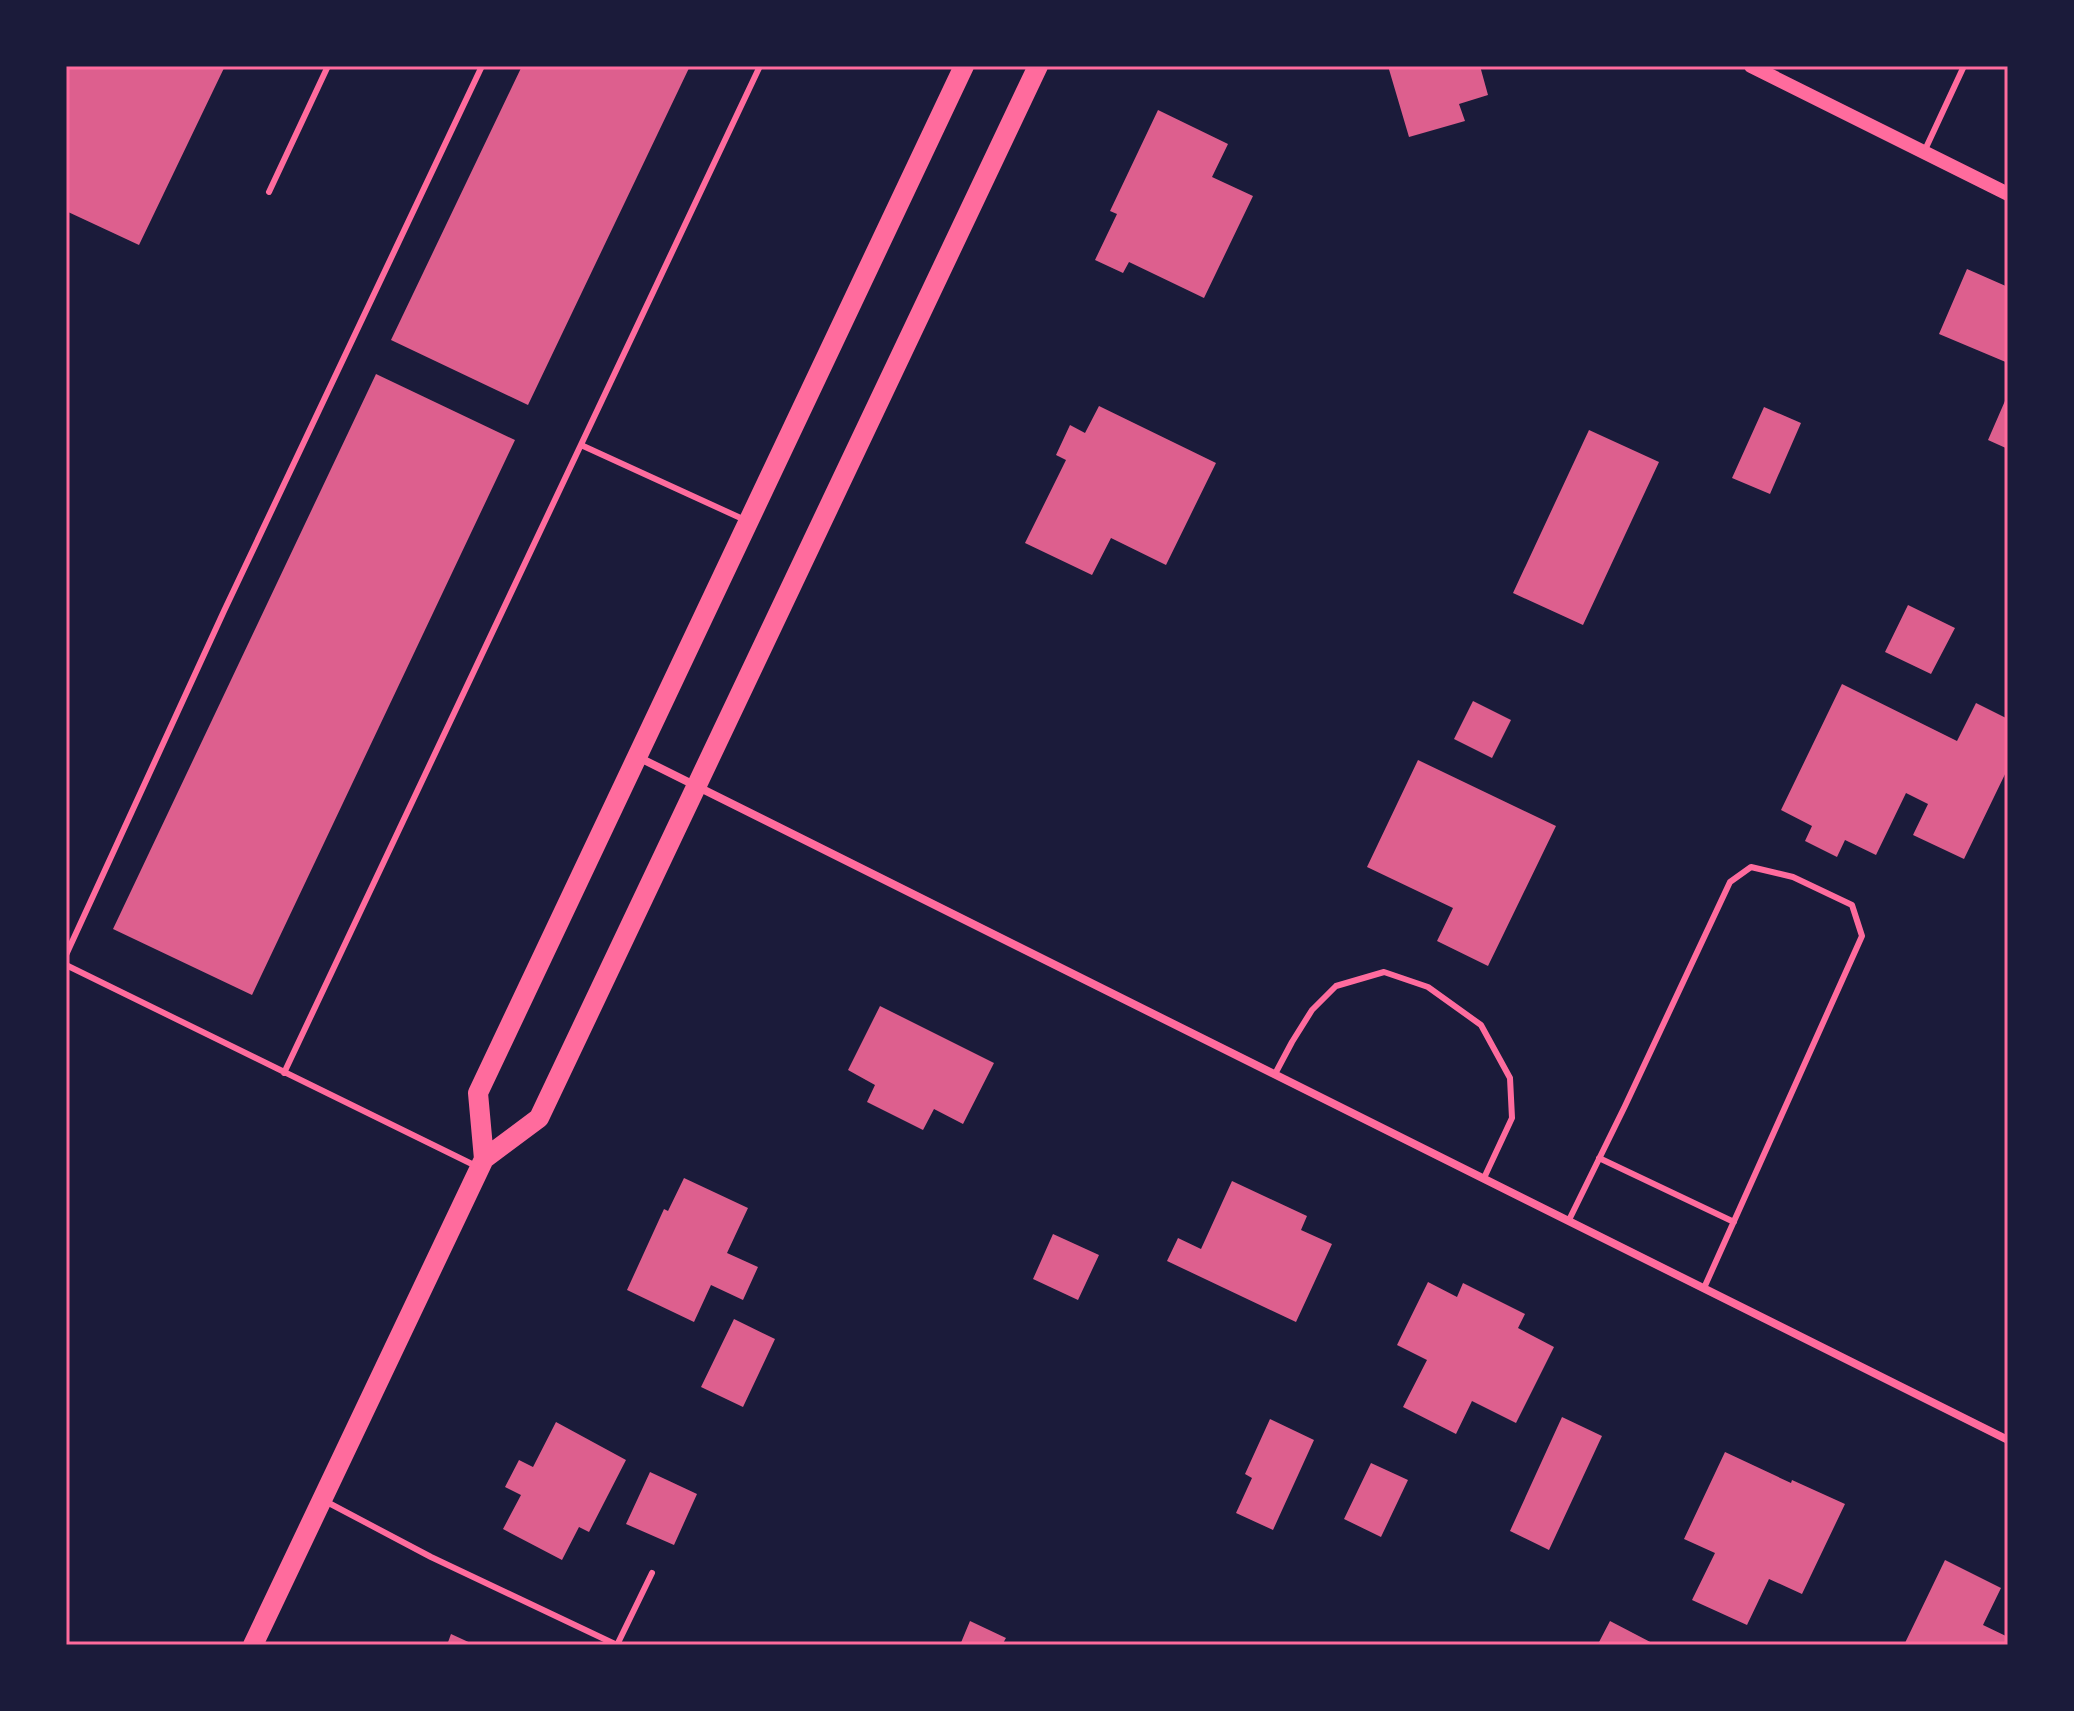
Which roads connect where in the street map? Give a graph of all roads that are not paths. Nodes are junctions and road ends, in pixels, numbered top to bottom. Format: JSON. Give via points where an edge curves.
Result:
{"nodes":[{"id":1,"x":328,"y":66,"type":"edge"},
{"id":2,"x":482,"y":66,"type":"edge"},
{"id":3,"x":760,"y":66,"type":"edge"},
{"id":4,"x":964,"y":66,"type":"edge"},
{"id":5,"x":1038,"y":66,"type":"edge"},
{"id":6,"x":1751,"y":66,"type":"edge"},
{"id":7,"x":1964,"y":66,"type":"edge"},
{"id":8,"x":1924,"y":152,"type":"junction"},
{"id":9,"x":269,"y":192,"type":"dead end"},
{"id":10,"x":2008,"y":194,"type":"edge"},
{"id":11,"x":581,"y":445,"type":"junction"},
{"id":12,"x":749,"y":522,"type":"junction"},
{"id":13,"x":638,"y":757,"type":"junction"},
{"id":14,"x":698,"y":785,"type":"junction"},
{"id":15,"x":66,"y":955,"type":"edge"},
{"id":16,"x":66,"y":965,"type":"edge"},
{"id":17,"x":284,"y":1073,"type":"junction"},
{"id":18,"x":1275,"y":1074,"type":"junction"},
{"id":19,"x":1599,"y":1158,"type":"junction"},
{"id":20,"x":482,"y":1164,"type":"junction"},
{"id":21,"x":1484,"y":1178,"type":"junction"},
{"id":22,"x":1569,"y":1220,"type":"junction"},
{"id":23,"x":1734,"y":1222,"type":"junction"},
{"id":24,"x":1704,"y":1288,"type":"junction"},
{"id":25,"x":2008,"y":1440,"type":"edge"},
{"id":26,"x":322,"y":1499,"type":"junction"},
{"id":27,"x":652,"y":1573,"type":"dead end"},
{"id":28,"x":253,"y":1645,"type":"edge"}],
"edges":[{"from":1,"to":9,"type":"lane"},
{"from":2,"to":15,"type":"lane"},
{"from":3,"to":11,"type":"lane"},
{"from":4,"to":12,"type":"main road"},
{"from":5,"to":14,"type":"main road"},
{"from":6,"to":8,"type":"street"},
{"from":7,"to":8,"type":"lane"},
{"from":8,"to":10,"type":"street"},
{"from":11,"to":12,"type":"lane"},
{"from":11,"to":17,"type":"lane"},
{"from":12,"to":13,"type":"main road"},
{"from":13,"to":14,"type":"street"},
{"from":13,"to":20,"type":"main road","via":[[478,1093]]},
{"from":14,"to":18,"type":"street"},
{"from":14,"to":20,"type":"main road","via":[[539,1118]]},
{"from":16,"to":17,"type":"lane"},
{"from":17,"to":20,"type":"lane"},
{"from":18,"to":21,"type":"street"},
{"from":18,"to":21,"type":"lane","via":[[1312,1010],[1336,986],[1384,972],[1428,987],[1481,1025],[1510,1078],[1512,1118]]},
{"from":19,"to":22,"type":"lane"},
{"from":19,"to":23,"type":"lane"},
{"from":19,"to":23,"type":"lane","via":[[1730,882],[1751,867],[1793,877],[1852,905],[1862,936]]},
{"from":20,"to":26,"type":"main road"},
{"from":21,"to":22,"type":"street"},
{"from":22,"to":24,"type":"street"},
{"from":23,"to":24,"type":"lane"},
{"from":24,"to":25,"type":"street"},
{"from":26,"to":27,"type":"lane","via":[[617,1645]]},
{"from":26,"to":28,"type":"main road"}]}
